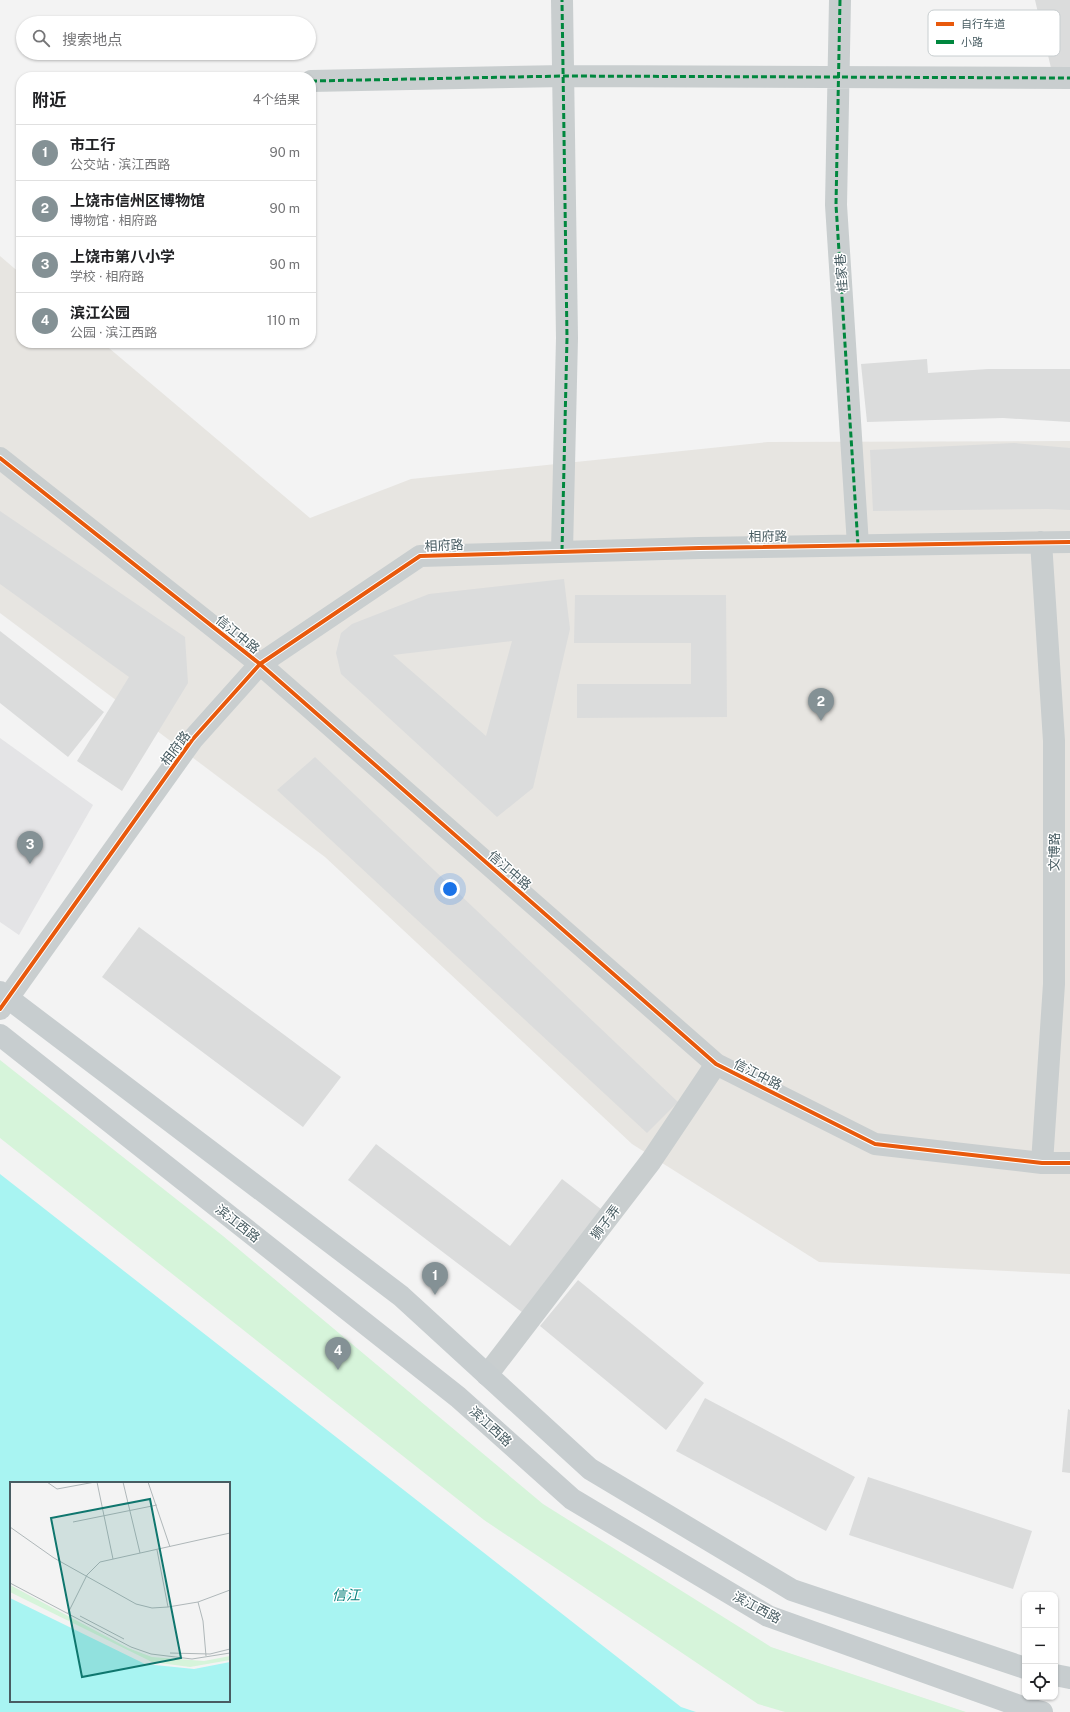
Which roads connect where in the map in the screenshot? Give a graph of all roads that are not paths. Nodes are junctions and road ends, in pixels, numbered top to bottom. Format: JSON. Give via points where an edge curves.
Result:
{"nodes":[{"id":1,"x":562,"y":0,"type":"edge"},
{"id":2,"x":840,"y":0,"type":"edge"},
{"id":3,"x":564,"y":76,"type":"junction"},
{"id":4,"x":838,"y":78,"type":"junction"},
{"id":5,"x":1070,"y":78,"type":"edge"},
{"id":6,"x":316,"y":81,"type":"edge"},
{"id":7,"x":0,"y":458,"type":"edge"},
{"id":8,"x":1042,"y":542,"type":"junction"},
{"id":9,"x":1070,"y":542,"type":"edge"},
{"id":10,"x":858,"y":545,"type":"junction"},
{"id":11,"x":562,"y":551,"type":"junction"},
{"id":12,"x":260,"y":664,"type":"junction"},
{"id":13,"x":3,"y":1000,"type":"edge"},
{"id":14,"x":0,"y":1035,"type":"edge"},
{"id":15,"x":716,"y":1064,"type":"junction"},
{"id":16,"x":1042,"y":1163,"type":"junction"},
{"id":17,"x":1070,"y":1163,"type":"edge"},
{"id":18,"x":487,"y":1375,"type":"junction"},
{"id":19,"x":1022,"y":1667,"type":"edge"},
{"id":20,"x":1058,"y":1676,"type":"edge"},
{"id":21,"x":1070,"y":1678,"type":"edge"},
{"id":22,"x":1042,"y":1712,"type":"edge"}],
"edges":[{"from":1,"to":3,"type":"street"},
{"from":2,"to":4,"type":"street","name":"桂家巷"},
{"from":3,"to":4,"type":"street"},
{"from":3,"to":6,"type":"street"},
{"from":3,"to":11,"type":"street","via":[[567,338]]},
{"from":4,"to":5,"type":"street"},
{"from":4,"to":10,"type":"street","name":"桂家巷","via":[[836,204]]},
{"from":7,"to":12,"type":"street","name":"信江中路"},
{"from":8,"to":9,"type":"street","name":"相府路"},
{"from":8,"to":10,"type":"street","name":"相府路"},
{"from":8,"to":16,"type":"street","name":"文博路","via":[[1054,741],[1054,984]]},
{"from":10,"to":11,"type":"street","name":"相府路"},
{"from":11,"to":12,"type":"street","name":"相府路","via":[[420,556]]},
{"from":12,"to":13,"type":"street","name":"相府路","via":[[192,740]]},
{"from":12,"to":15,"type":"street","name":"信江中路"},
{"from":13,"to":18,"type":"main road","via":[[401,1296]]},
{"from":14,"to":22,"type":"main road","name":"滨江西路","via":[[458,1397],[572,1499],[768,1616]]},
{"from":15,"to":16,"type":"street","name":"信江中路","via":[[875,1144]]},
{"from":15,"to":18,"type":"street","name":"狮子弄","via":[[651,1161]]},
{"from":16,"to":17,"type":"street","name":"信江中路"},
{"from":18,"to":19,"type":"main road","via":[[590,1468],[792,1590]]},
{"from":20,"to":21,"type":"main road"}]}
